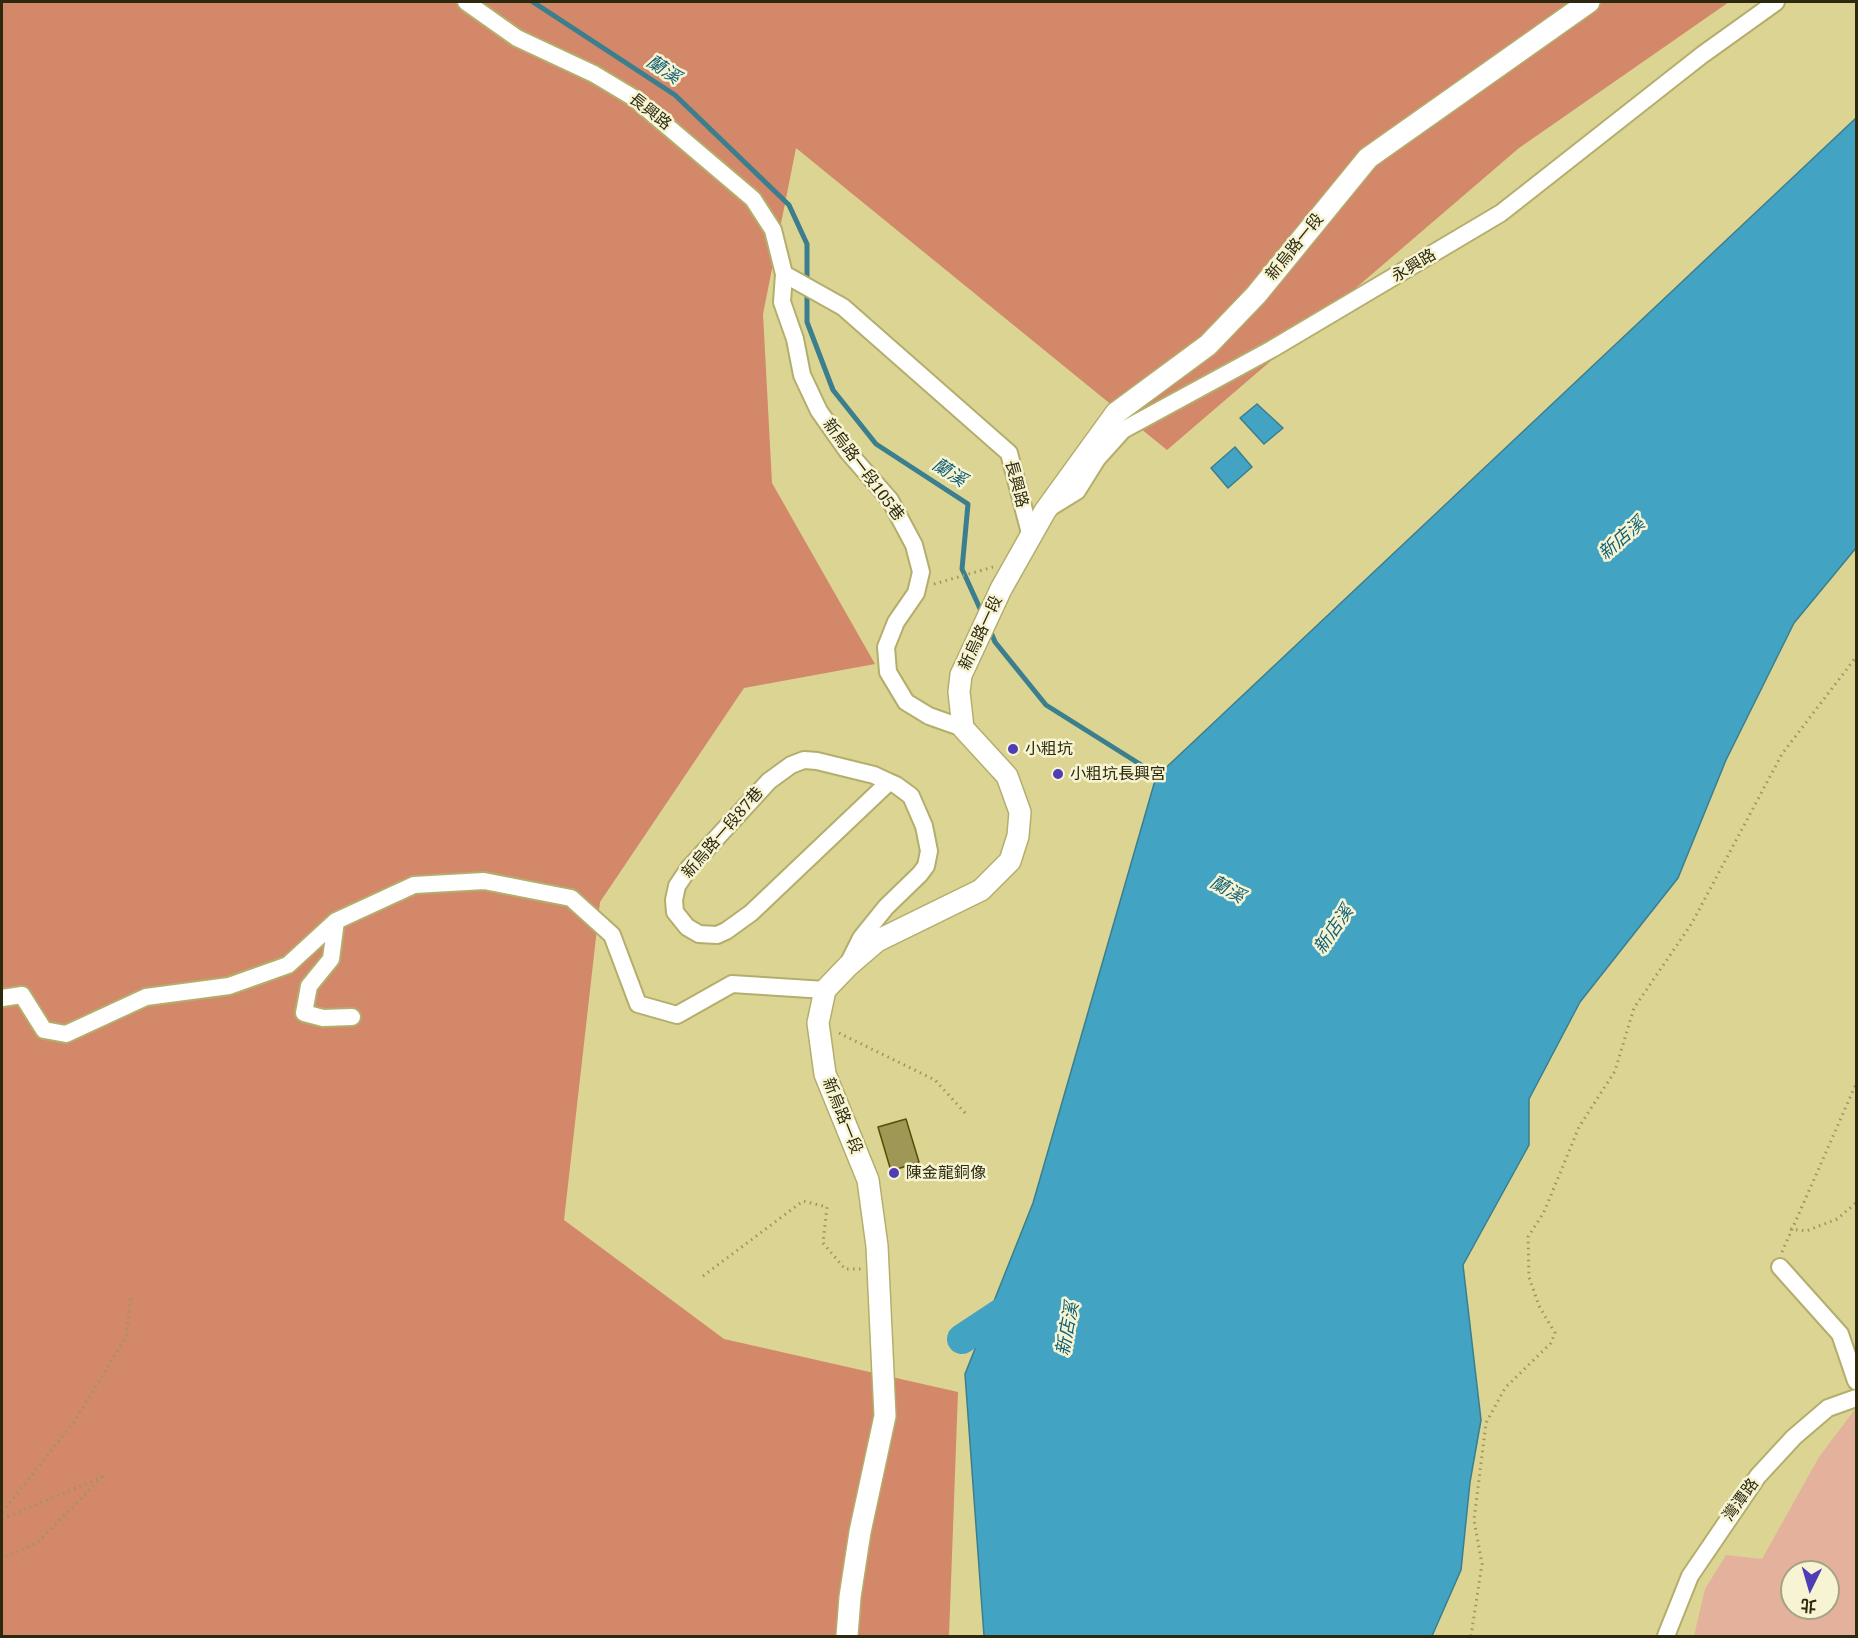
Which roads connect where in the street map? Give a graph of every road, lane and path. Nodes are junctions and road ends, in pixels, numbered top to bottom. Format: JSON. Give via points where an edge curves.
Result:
{"nodes":[{"id":1,"x":465,"y":2,"type":"edge"},
{"id":2,"x":1589,"y":2,"type":"edge"},
{"id":3,"x":1776,"y":2,"type":"edge"},
{"id":4,"x":789,"y":276,"type":"junction"},
{"id":5,"x":1045,"y":511,"type":"junction"},
{"id":6,"x":1031,"y":537,"type":"junction"},
{"id":7,"x":990,"y":566,"type":"dead end"},
{"id":8,"x":928,"y":586,"type":"dead end"},
{"id":9,"x":1857,"y":657,"type":"edge"},
{"id":10,"x":963,"y":728,"type":"junction"},
{"id":11,"x":889,"y":782,"type":"junction"},
{"id":12,"x":336,"y":921,"type":"junction"},
{"id":13,"x":848,"y":966,"type":"junction"},
{"id":14,"x":825,"y":990,"type":"junction"},
{"id":15,"x":2,"y":998,"type":"edge"},
{"id":16,"x":352,"y":1017,"type":"dead end"},
{"id":17,"x":818,"y":1023,"type":"junction"},
{"id":18,"x":1857,"y":1083,"type":"edge"},
{"id":19,"x":967,"y":1115,"type":"dead end"},
{"id":20,"x":1857,"y":1203,"type":"edge"},
{"id":21,"x":1790,"y":1228,"type":"junction"},
{"id":22,"x":1780,"y":1267,"type":"joint"},
{"id":23,"x":878,"y":1270,"type":"junction"},
{"id":24,"x":703,"y":1276,"type":"dead end"},
{"id":25,"x":131,"y":1297,"type":"dead end"},
{"id":26,"x":1857,"y":1381,"type":"edge"},
{"id":27,"x":1857,"y":1398,"type":"edge"},
{"id":28,"x":2,"y":1512,"type":"edge"},
{"id":29,"x":2,"y":1519,"type":"edge"},
{"id":30,"x":2,"y":1558,"type":"edge"},
{"id":31,"x":847,"y":1636,"type":"edge"},
{"id":32,"x":1471,"y":1636,"type":"edge"},
{"id":33,"x":1666,"y":1636,"type":"edge"}],
"edges":[{"from":1,"to":4,"type":"street","name":"長興路","via":[[516,38],[594,74],[634,99],[718,168],[753,199],[773,230]]},
{"from":2,"to":5,"type":"main road","name":"新烏路一段","via":[[1368,159],[1256,295],[1208,345],[1116,413]]},
{"from":3,"to":5,"type":"street","name":"永興路","via":[[1501,213],[1272,349],[1123,430],[1097,459],[1077,491]]},
{"from":4,"to":6,"type":"street","name":"長興路","via":[[843,307],[1009,453]]},
{"from":4,"to":10,"type":"street","name":"新烏路一段105巷","via":[[782,302],[802,375],[819,411],[900,515],[921,572],[916,593],[896,622],[886,647],[888,672],[906,702],[929,716]]},
{"from":5,"to":6,"type":"main road","name":"新烏路一段"},
{"from":6,"to":10,"type":"main road","name":"新烏路一段","via":[[1001,589],[961,675]]},
{"from":7,"to":8,"type":"path"},
{"from":9,"to":32,"type":"path","via":[[1782,754],[1692,923],[1634,1008],[1615,1071],[1579,1127],[1544,1212],[1528,1237],[1529,1277],[1539,1306],[1555,1333],[1551,1342],[1505,1388],[1486,1424],[1474,1520],[1482,1564]]},
{"from":10,"to":13,"type":"main road","via":[[1007,776],[1020,812],[1010,861],[981,890],[877,941]]},
{"from":11,"to":11,"type":"street","name":"新烏路一段87巷","via":[[817,761],[791,765],[769,781],[689,868],[677,886],[675,912],[699,934],[726,931]]},
{"from":11,"to":13,"type":"street","name":"新烏路一段87巷","via":[[914,802],[928,840],[927,859],[920,874],[861,938]]},
{"from":12,"to":14,"type":"street","via":[[414,885],[484,881],[571,898],[612,935],[638,1004],[677,1015],[732,984]]},
{"from":12,"to":15,"type":"street","via":[[288,965],[229,986],[146,997],[66,1034],[44,1030],[22,995]]},
{"from":12,"to":16,"type":"street","via":[[331,959],[309,986],[304,1012],[323,1018]]},
{"from":13,"to":14,"type":"main road"},
{"from":14,"to":17,"type":"main road","name":"新烏路一段"},
{"from":17,"to":19,"type":"path","via":[[934,1080]]},
{"from":17,"to":23,"type":"main road","name":"新烏路一段","via":[[825,1074],[868,1180]]},
{"from":18,"to":21,"type":"path"},
{"from":20,"to":21,"type":"path","via":[[1837,1219],[1806,1231]]},
{"from":21,"to":22,"type":"path","via":[[1782,1247]]},
{"from":22,"to":26,"type":"street","via":[[1840,1334]]},
{"from":23,"to":24,"type":"path","via":[[845,1269],[823,1243],[826,1207],[802,1201]]},
{"from":23,"to":31,"type":"main road","name":"新烏路一段","via":[[885,1416],[860,1532]]},
{"from":25,"to":28,"type":"path","via":[[126,1337],[74,1422]]},
{"from":27,"to":33,"type":"street","name":"灣潭路","via":[[1828,1408],[1758,1476],[1690,1576]]},
{"from":29,"to":30,"type":"path","via":[[102,1477],[37,1543]]}]}
